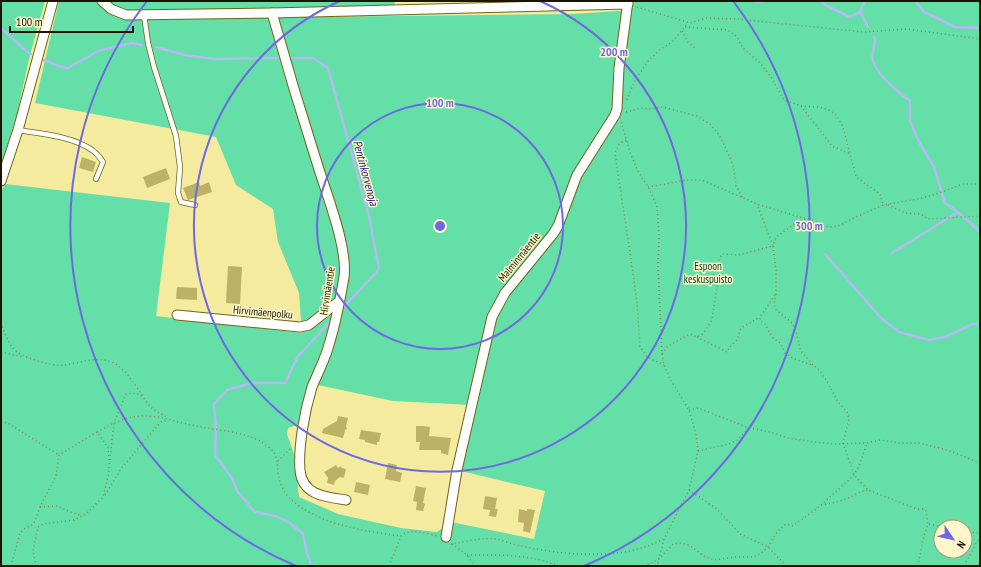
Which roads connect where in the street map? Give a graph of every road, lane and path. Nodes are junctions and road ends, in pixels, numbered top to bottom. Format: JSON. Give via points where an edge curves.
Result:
{"nodes":[{"id":1,"x":53,"y":1,"type":"edge"},
{"id":2,"x":102,"y":1,"type":"edge"},
{"id":3,"x":628,"y":2,"type":"edge"},
{"id":4,"x":272,"y":13,"type":"junction"},
{"id":5,"x":144,"y":14,"type":"junction"},
{"id":6,"x":688,"y":23,"type":"junction"},
{"id":7,"x":685,"y":27,"type":"junction"},
{"id":8,"x":682,"y":31,"type":"junction"},
{"id":9,"x":980,"y":39,"type":"edge"},
{"id":10,"x":695,"y":48,"type":"dead end"},
{"id":11,"x":626,"y":103,"type":"dead end"},
{"id":12,"x":801,"y":106,"type":"junction"},
{"id":13,"x":621,"y":110,"type":"junction"},
{"id":14,"x":623,"y":119,"type":"dead end"},
{"id":15,"x":622,"y":125,"type":"junction"},
{"id":16,"x":18,"y":130,"type":"junction"},
{"id":17,"x":626,"y":140,"type":"junction"},
{"id":18,"x":850,"y":154,"type":"junction"},
{"id":19,"x":96,"y":179,"type":"dead end"},
{"id":20,"x":1,"y":181,"type":"edge"},
{"id":21,"x":980,"y":184,"type":"edge"},
{"id":22,"x":648,"y":187,"type":"junction"},
{"id":23,"x":742,"y":197,"type":"junction"},
{"id":24,"x":757,"y":204,"type":"junction"},
{"id":25,"x":883,"y":205,"type":"junction"},
{"id":26,"x":888,"y":205,"type":"junction"},
{"id":27,"x":195,"y":206,"type":"dead end"},
{"id":28,"x":980,"y":216,"type":"edge"},
{"id":29,"x":806,"y":219,"type":"junction"},
{"id":30,"x":773,"y":246,"type":"junction"},
{"id":31,"x":776,"y":294,"type":"junction"},
{"id":32,"x":338,"y":302,"type":"junction"},
{"id":33,"x":177,"y":315,"type":"dead end"},
{"id":34,"x":760,"y":317,"type":"junction"},
{"id":35,"x":1,"y":323,"type":"edge"},
{"id":36,"x":697,"y":338,"type":"junction"},
{"id":37,"x":1,"y":352,"type":"edge"},
{"id":38,"x":662,"y":354,"type":"junction"},
{"id":39,"x":33,"y":358,"type":"junction"},
{"id":40,"x":664,"y":365,"type":"junction"},
{"id":41,"x":813,"y":365,"type":"junction"},
{"id":42,"x":143,"y":396,"type":"junction"},
{"id":43,"x":688,"y":410,"type":"junction"},
{"id":44,"x":170,"y":419,"type":"junction"},
{"id":45,"x":1,"y":421,"type":"edge"},
{"id":46,"x":114,"y":423,"type":"junction"},
{"id":47,"x":750,"y":428,"type":"junction"},
{"id":48,"x":97,"y":432,"type":"junction"},
{"id":49,"x":301,"y":438,"type":"junction"},
{"id":50,"x":843,"y":443,"type":"junction"},
{"id":51,"x":867,"y":443,"type":"junction"},
{"id":52,"x":698,"y":451,"type":"junction"},
{"id":53,"x":59,"y":455,"type":"junction"},
{"id":54,"x":278,"y":461,"type":"junction"},
{"id":55,"x":980,"y":463,"type":"edge"},
{"id":56,"x":109,"y":464,"type":"junction"},
{"id":57,"x":854,"y":475,"type":"junction"},
{"id":58,"x":689,"y":490,"type":"junction"},
{"id":59,"x":868,"y":490,"type":"junction"},
{"id":60,"x":103,"y":497,"type":"junction"},
{"id":61,"x":346,"y":500,"type":"dead end"},
{"id":62,"x":820,"y":506,"type":"junction"},
{"id":63,"x":40,"y":507,"type":"junction"},
{"id":64,"x":81,"y":515,"type":"junction"},
{"id":65,"x":928,"y":524,"type":"junction"},
{"id":66,"x":32,"y":525,"type":"junction"},
{"id":67,"x":933,"y":525,"type":"edge"},
{"id":68,"x":38,"y":527,"type":"junction"},
{"id":69,"x":980,"y":535,"type":"edge"},
{"id":70,"x":401,"y":536,"type":"junction"},
{"id":71,"x":664,"y":539,"type":"junction"},
{"id":72,"x":449,"y":540,"type":"junction"},
{"id":73,"x":768,"y":547,"type":"junction"},
{"id":74,"x":467,"y":555,"type":"junction"},
{"id":75,"x":658,"y":560,"type":"junction"},
{"id":76,"x":11,"y":566,"type":"edge"},
{"id":77,"x":36,"y":566,"type":"edge"},
{"id":78,"x":389,"y":566,"type":"edge"},
{"id":79,"x":475,"y":566,"type":"edge"},
{"id":80,"x":559,"y":566,"type":"edge"},
{"id":81,"x":644,"y":566,"type":"edge"},
{"id":82,"x":657,"y":566,"type":"edge"},
{"id":83,"x":786,"y":566,"type":"edge"},
{"id":84,"x":918,"y":566,"type":"edge"},
{"id":85,"x":966,"y":566,"type":"edge"}],
"edges":[{"from":1,"to":16,"type":"street"},
{"from":2,"to":5,"type":"street","via":[[126,15]]},
{"from":3,"to":4,"type":"street"},
{"from":3,"to":6,"type":"path"},
{"from":3,"to":13,"type":"street","name":"Malminmäentie","via":[[619,68]]},
{"from":4,"to":5,"type":"street"},
{"from":4,"to":32,"type":"street","name":"Hirvimäentie","via":[[344,255],[344,276]]},
{"from":5,"to":27,"type":"lane","via":[[154,67],[176,136],[180,167],[178,193],[181,202]]},
{"from":6,"to":7,"type":"path"},
{"from":6,"to":9,"type":"path","via":[[706,18],[736,19],[864,32],[907,29]]},
{"from":7,"to":8,"type":"path"},
{"from":7,"to":12,"type":"path","via":[[728,30],[760,63],[784,100]]},
{"from":8,"to":10,"type":"path"},
{"from":8,"to":11,"type":"path","via":[[649,60],[634,82]]},
{"from":12,"to":18,"type":"path","via":[[832,146]]},
{"from":12,"to":18,"type":"path","via":[[825,108],[834,112],[840,121]]},
{"from":13,"to":15,"type":"path"},
{"from":13,"to":23,"type":"path","via":[[662,107],[697,116],[711,125],[721,138],[731,160],[736,186]]},
{"from":13,"to":72,"type":"street","name":"Malminmäentie","via":[[578,175],[558,226],[505,293],[492,317],[457,470]]},
{"from":14,"to":15,"type":"path"},
{"from":15,"to":17,"type":"path"},
{"from":16,"to":19,"type":"lane","via":[[64,139],[94,151],[103,162]]},
{"from":16,"to":20,"type":"street"},
{"from":17,"to":22,"type":"path","via":[[638,171]]},
{"from":17,"to":40,"type":"path","via":[[619,144],[615,154],[637,303],[640,347],[647,357]]},
{"from":18,"to":25,"type":"path","via":[[856,177],[880,194]]},
{"from":21,"to":26,"type":"path","via":[[962,184],[923,198]]},
{"from":22,"to":23,"type":"path","via":[[702,180]]},
{"from":22,"to":38,"type":"path","via":[[657,206]]},
{"from":23,"to":24,"type":"path"},
{"from":24,"to":29,"type":"path"},
{"from":24,"to":30,"type":"path"},
{"from":25,"to":26,"type":"path"},
{"from":25,"to":29,"type":"path","via":[[838,226],[829,227]]},
{"from":26,"to":28,"type":"path","via":[[905,213],[920,214],[928,219]]},
{"from":29,"to":30,"type":"path","via":[[797,222],[776,237]]},
{"from":30,"to":31,"type":"path"},
{"from":30,"to":36,"type":"path","via":[[738,255],[722,254],[713,271],[717,286],[712,320],[703,334]]},
{"from":31,"to":34,"type":"path"},
{"from":31,"to":41,"type":"path","via":[[776,310],[792,323],[800,350]]},
{"from":32,"to":33,"type":"street","name":"Hirvimäenpolku","via":[[309,324],[300,327]]},
{"from":32,"to":49,"type":"street","name":"Hirvimäentie","via":[[335,323],[312,388]]},
{"from":34,"to":36,"type":"path","via":[[741,328],[737,340],[727,352]]},
{"from":34,"to":41,"type":"path","via":[[760,321],[765,324],[785,353]]},
{"from":35,"to":39,"type":"path","via":[[13,349],[20,355]]},
{"from":36,"to":38,"type":"path","via":[[690,334],[668,346]]},
{"from":37,"to":39,"type":"path"},
{"from":38,"to":40,"type":"path"},
{"from":39,"to":42,"type":"path","via":[[62,365],[95,359],[111,362],[122,368]]},
{"from":40,"to":43,"type":"path"},
{"from":41,"to":50,"type":"path","via":[[825,378],[838,402],[847,412],[849,419]]},
{"from":42,"to":44,"type":"path","via":[[153,409]]},
{"from":42,"to":46,"type":"path","via":[[126,394]]},
{"from":43,"to":47,"type":"path","via":[[698,408]]},
{"from":43,"to":52,"type":"path","via":[[696,434]]},
{"from":44,"to":46,"type":"path","via":[[133,417]]},
{"from":44,"to":54,"type":"path","via":[[259,440],[273,451]]},
{"from":44,"to":60,"type":"path","via":[[161,422],[145,440],[121,469]]},
{"from":45,"to":53,"type":"path"},
{"from":46,"to":48,"type":"path"},
{"from":46,"to":56,"type":"path"},
{"from":47,"to":50,"type":"path","via":[[787,438]]},
{"from":47,"to":52,"type":"path","via":[[729,444]]},
{"from":48,"to":53,"type":"path"},
{"from":48,"to":56,"type":"path","via":[[108,447]]},
{"from":49,"to":54,"type":"path"},
{"from":49,"to":61,"type":"street","name":"Hirvimäentie","via":[[300,470],[303,482],[311,491]]},
{"from":50,"to":51,"type":"path"},
{"from":50,"to":57,"type":"path"},
{"from":51,"to":55,"type":"path","via":[[880,440],[920,443]]},
{"from":51,"to":57,"type":"path"},
{"from":52,"to":58,"type":"path"},
{"from":53,"to":63,"type":"path","via":[[56,476]]},
{"from":54,"to":70,"type":"path","via":[[281,487],[286,495],[305,510],[358,530]]},
{"from":56,"to":60,"type":"path"},
{"from":57,"to":59,"type":"path"},
{"from":57,"to":62,"type":"path"},
{"from":58,"to":71,"type":"path"},
{"from":58,"to":73,"type":"path","via":[[717,509],[740,534]]},
{"from":59,"to":62,"type":"path"},
{"from":59,"to":65,"type":"path","via":[[923,509],[926,511]]},
{"from":60,"to":64,"type":"path","via":[[87,513]]},
{"from":62,"to":73,"type":"path","via":[[792,526],[786,524]]},
{"from":63,"to":64,"type":"path","via":[[57,506]]},
{"from":63,"to":66,"type":"path"},
{"from":64,"to":68,"type":"path","via":[[74,520]]},
{"from":65,"to":67,"type":"path"},
{"from":65,"to":84,"type":"path"},
{"from":66,"to":68,"type":"path"},
{"from":66,"to":76,"type":"path","via":[[20,533]]},
{"from":68,"to":77,"type":"path","via":[[33,551]]},
{"from":69,"to":85,"type":"path"},
{"from":70,"to":72,"type":"path","via":[[414,532]]},
{"from":70,"to":78,"type":"path"},
{"from":71,"to":72,"type":"path","via":[[637,550],[598,554],[566,553],[496,539]]},
{"from":71,"to":75,"type":"path"},
{"from":72,"to":74,"type":"path"},
{"from":73,"to":75,"type":"path","via":[[753,558],[714,560],[689,545],[680,543],[673,544]]},
{"from":73,"to":83,"type":"path"},
{"from":74,"to":79,"type":"path"},
{"from":74,"to":80,"type":"path","via":[[511,555],[544,560]]},
{"from":75,"to":81,"type":"path"},
{"from":75,"to":82,"type":"path"}]}
